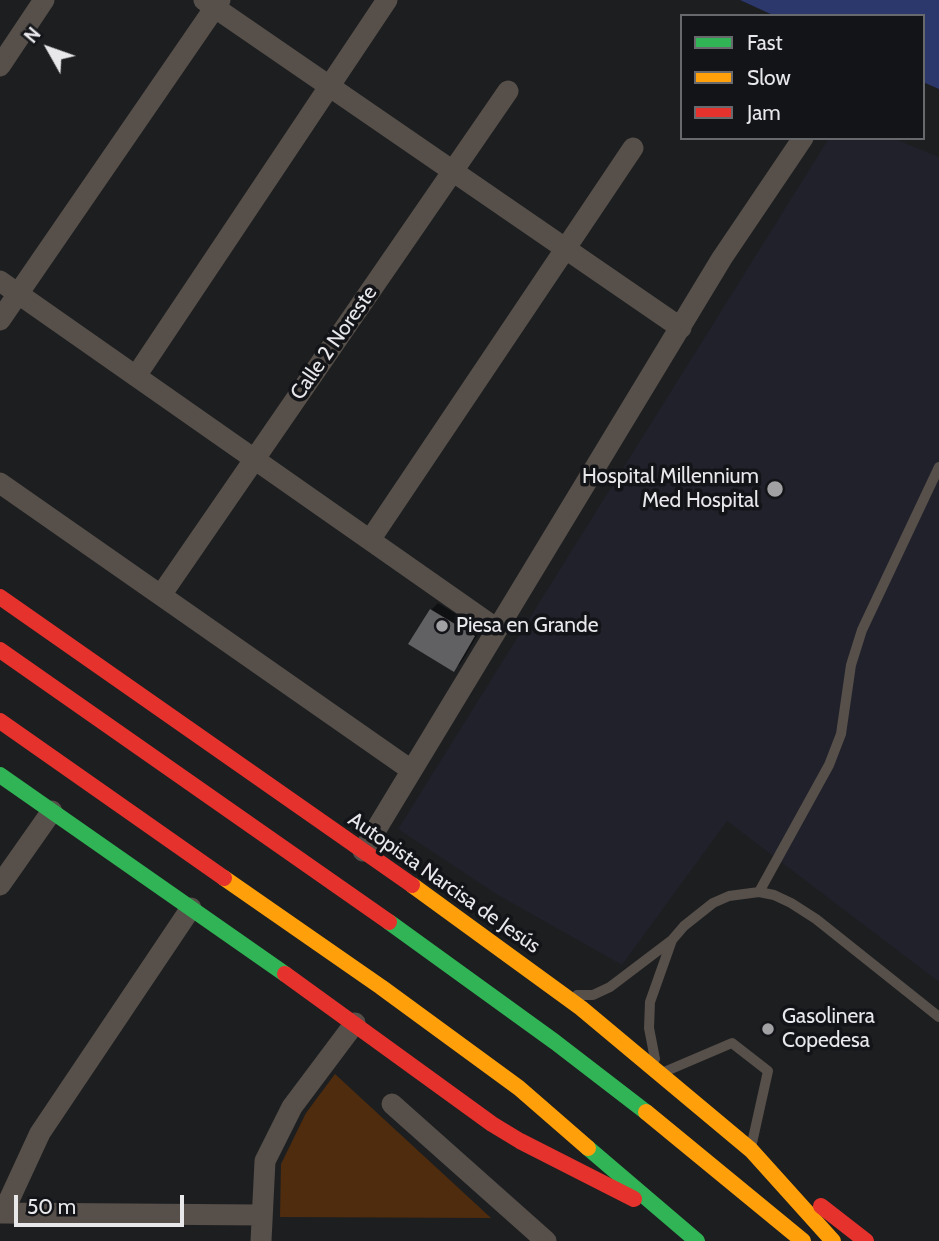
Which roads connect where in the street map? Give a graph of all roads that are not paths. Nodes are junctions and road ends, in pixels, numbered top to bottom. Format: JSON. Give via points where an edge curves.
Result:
{"nodes":[{"id":1,"x":44,"y":0,"type":"edge"},
{"id":2,"x":387,"y":0,"type":"edge"},
{"id":3,"x":213,"y":3,"type":"edge"},
{"id":4,"x":0,"y":66,"type":"edge"},
{"id":5,"x":332,"y":86,"type":"junction"},
{"id":6,"x":508,"y":91,"type":"dead end"},
{"id":7,"x":802,"y":140,"type":"edge"},
{"id":8,"x":633,"y":148,"type":"dead end"},
{"id":9,"x":453,"y":170,"type":"junction"},
{"id":10,"x":565,"y":248,"type":"junction"},
{"id":11,"x":0,"y":281,"type":"edge"},
{"id":12,"x":18,"y":293,"type":"junction"},
{"id":13,"x":0,"y":320,"type":"edge"},
{"id":14,"x":681,"y":328,"type":"junction"},
{"id":15,"x":136,"y":376,"type":"junction"},
{"id":16,"x":254,"y":459,"type":"junction"},
{"id":17,"x":939,"y":467,"type":"edge"},
{"id":18,"x":0,"y":483,"type":"edge"},
{"id":19,"x":370,"y":540,"type":"junction"},
{"id":20,"x":160,"y":595,"type":"junction"},
{"id":21,"x":0,"y":597,"type":"edge"},
{"id":22,"x":496,"y":629,"type":"junction"},
{"id":23,"x":0,"y":650,"type":"edge"},
{"id":24,"x":0,"y":721,"type":"edge"},
{"id":25,"x":411,"y":770,"type":"junction"},
{"id":26,"x":0,"y":775,"type":"edge"},
{"id":27,"x":52,"y":811,"type":"junction"},
{"id":28,"x":363,"y":851,"type":"junction"},
{"id":29,"x":0,"y":885,"type":"edge"},
{"id":30,"x":759,"y":892,"type":"junction"},
{"id":31,"x":191,"y":908,"type":"junction"},
{"id":32,"x":672,"y":940,"type":"junction"},
{"id":33,"x":540,"y":978,"type":"junction"},
{"id":34,"x":939,"y":1017,"type":"edge"},
{"id":35,"x":355,"y":1023,"type":"junction"},
{"id":36,"x":660,"y":1074,"type":"junction"},
{"id":37,"x":392,"y":1104,"type":"dead end"},
{"id":38,"x":751,"y":1150,"type":"junction"},
{"id":39,"x":2,"y":1213,"type":"edge"},
{"id":40,"x":261,"y":1215,"type":"junction"},
{"id":41,"x":677,"y":1223,"type":"junction"},
{"id":42,"x":261,"y":1241,"type":"edge"},
{"id":43,"x":546,"y":1241,"type":"edge"},
{"id":44,"x":697,"y":1241,"type":"edge"},
{"id":45,"x":803,"y":1241,"type":"edge"},
{"id":46,"x":833,"y":1241,"type":"edge"},
{"id":47,"x":866,"y":1241,"type":"edge"}],
"edges":[{"from":1,"to":4,"type":"street"},
{"from":2,"to":5,"type":"street"},
{"from":3,"to":5,"type":"street"},
{"from":3,"to":12,"type":"street"},
{"from":5,"to":9,"type":"street"},
{"from":5,"to":15,"type":"street"},
{"from":6,"to":9,"type":"street","name":"Calle 2 Noreste"},
{"from":7,"to":14,"type":"street"},
{"from":8,"to":10,"type":"street"},
{"from":9,"to":10,"type":"street"},
{"from":9,"to":16,"type":"street","name":"Calle 2 Noreste"},
{"from":10,"to":14,"type":"street"},
{"from":10,"to":19,"type":"street"},
{"from":11,"to":12,"type":"street"},
{"from":12,"to":13,"type":"street"},
{"from":12,"to":15,"type":"street"},
{"from":14,"to":22,"type":"street"},
{"from":15,"to":16,"type":"street"},
{"from":16,"to":19,"type":"street"},
{"from":16,"to":20,"type":"street","name":"Calle 2 Noreste"},
{"from":17,"to":30,"type":"lane","via":[[862,630],[851,665],[841,734],[829,765]]},
{"from":18,"to":20,"type":"street"},
{"from":19,"to":22,"type":"street"},
{"from":20,"to":25,"type":"street"},
{"from":21,"to":28,"type":"main road","name":"Autopista Narcisa de Jesús"},
{"from":22,"to":25,"type":"street"},
{"from":23,"to":45,"type":"main road","via":[[555,1042],[683,1140]]},
{"from":24,"to":41,"type":"main road","via":[[519,1088]]},
{"from":25,"to":28,"type":"street"},
{"from":26,"to":27,"type":"main road"},
{"from":27,"to":29,"type":"street"},
{"from":27,"to":31,"type":"main road"},
{"from":28,"to":33,"type":"main road","name":"Autopista Narcisa de Jesús"},
{"from":30,"to":32,"type":"lane","via":[[713,903]]},
{"from":30,"to":34,"type":"lane","via":[[791,902],[816,919]]},
{"from":31,"to":35,"type":"main road"},
{"from":31,"to":39,"type":"street","via":[[40,1133]]},
{"from":32,"to":33,"type":"lane","via":[[593,995],[579,996]]},
{"from":32,"to":36,"type":"lane","via":[[650,1002],[649,1028]]},
{"from":33,"to":36,"type":"main road","name":"Autopista Narcisa de Jesús"},
{"from":35,"to":40,"type":"street","via":[[292,1107],[265,1161]]},
{"from":35,"to":41,"type":"main road","via":[[510,1135]]},
{"from":36,"to":38,"type":"main road","name":"Autopista Narcisa de Jesús"},
{"from":36,"to":38,"type":"lane","via":[[732,1042],[768,1071]]},
{"from":37,"to":43,"type":"street"},
{"from":38,"to":46,"type":"main road","name":"Autopista Narcisa de Jesús"},
{"from":38,"to":47,"type":"main road"},
{"from":39,"to":40,"type":"street"},
{"from":40,"to":42,"type":"street"},
{"from":41,"to":44,"type":"main road"}]}
